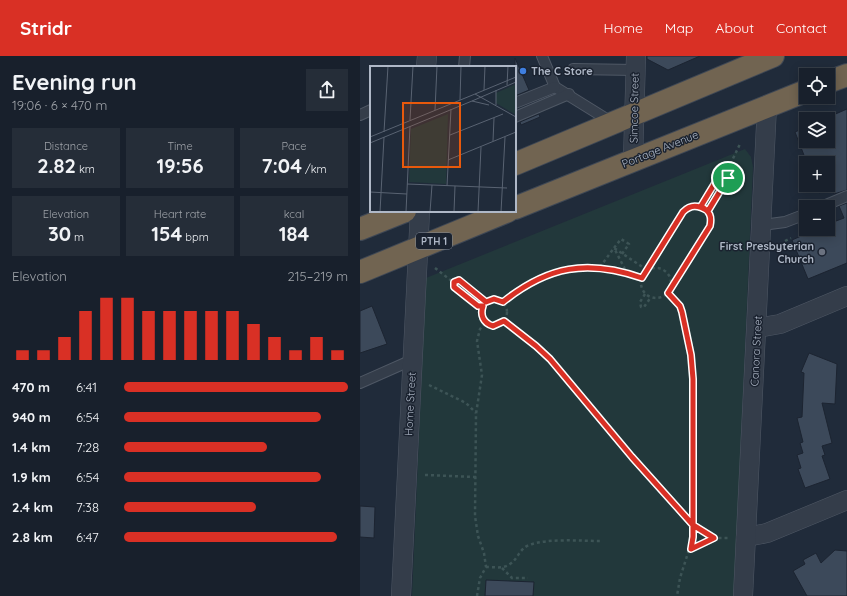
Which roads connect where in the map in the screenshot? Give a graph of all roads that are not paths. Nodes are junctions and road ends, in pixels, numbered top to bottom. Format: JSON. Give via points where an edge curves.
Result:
{"nodes":[{"id":1,"x":427,"y":56,"type":"edge"},
{"id":2,"x":465,"y":56,"type":"edge"},
{"id":3,"x":542,"y":56,"type":"edge"},
{"id":4,"x":773,"y":56,"type":"edge"},
{"id":5,"x":636,"y":63,"type":"edge"},
{"id":6,"x":426,"y":66,"type":"edge"},
{"id":7,"x":464,"y":66,"type":"edge"},
{"id":8,"x":573,"y":68,"type":"dead end"},
{"id":9,"x":847,"y":75,"type":"edge"},
{"id":10,"x":835,"y":79,"type":"edge"},
{"id":11,"x":555,"y":87,"type":"junction"},
{"id":12,"x":569,"y":94,"type":"junction"},
{"id":13,"x":799,"y":94,"type":"edge"},
{"id":14,"x":516,"y":103,"type":"edge"},
{"id":15,"x":767,"y":106,"type":"junction"},
{"id":16,"x":370,"y":110,"type":"edge"},
{"id":17,"x":634,"y":114,"type":"junction"},
{"id":18,"x":360,"y":115,"type":"edge"},
{"id":19,"x":516,"y":117,"type":"edge"},
{"id":20,"x":613,"y":123,"type":"junction"},
{"id":21,"x":633,"y":160,"type":"junction"},
{"id":22,"x":516,"y":164,"type":"edge"},
{"id":23,"x":847,"y":196,"type":"edge"},
{"id":24,"x":835,"y":201,"type":"edge"},
{"id":25,"x":516,"y":208,"type":"edge"},
{"id":26,"x":402,"y":212,"type":"edge"},
{"id":27,"x":420,"y":212,"type":"edge"},
{"id":28,"x":506,"y":212,"type":"edge"},
{"id":29,"x":799,"y":217,"type":"edge"},
{"id":30,"x":762,"y":225,"type":"junction"},
{"id":31,"x":360,"y":229,"type":"edge"},
{"id":32,"x":418,"y":247,"type":"junction"},
{"id":33,"x":360,"y":272,"type":"edge"},
{"id":34,"x":847,"y":296,"type":"edge"},
{"id":35,"x":757,"y":328,"type":"junction"},
{"id":36,"x":412,"y":360,"type":"junction"},
{"id":37,"x":360,"y":383,"type":"edge"},
{"id":38,"x":847,"y":500,"type":"edge"},
{"id":39,"x":741,"y":537,"type":"junction"},
{"id":40,"x":401,"y":596,"type":"edge"},
{"id":41,"x":743,"y":596,"type":"edge"}],
"edges":[{"from":1,"to":6,"type":"street"},
{"from":2,"to":7,"type":"lane"},
{"from":3,"to":11,"type":"lane"},
{"from":4,"to":17,"type":"highway"},
{"from":5,"to":8,"type":"lane"},
{"from":5,"to":17,"type":"street","name":"Simcoe Street"},
{"from":9,"to":10,"type":"highway"},
{"from":11,"to":12,"type":"lane"},
{"from":11,"to":14,"type":"lane"},
{"from":12,"to":19,"type":"lane"},
{"from":12,"to":20,"type":"lane"},
{"from":13,"to":15,"type":"highway","name":"Portage Avenue"},
{"from":15,"to":21,"type":"highway","name":"Portage Avenue"},
{"from":15,"to":30,"type":"street","name":"Canora Street"},
{"from":16,"to":18,"type":"lane"},
{"from":17,"to":20,"type":"highway"},
{"from":17,"to":21,"type":"street","name":"Simcoe Street"},
{"from":20,"to":22,"type":"highway"},
{"from":21,"to":25,"type":"highway","name":"Portage Avenue"},
{"from":23,"to":24,"type":"lane"},
{"from":26,"to":31,"type":"highway"},
{"from":27,"to":32,"type":"street","name":"Home Street"},
{"from":28,"to":32,"type":"highway","number":"PTH 1"},
{"from":29,"to":30,"type":"lane","via":[[785,222]]},
{"from":30,"to":35,"type":"street","name":"Canora Street"},
{"from":32,"to":33,"type":"highway","number":"PTH 1"},
{"from":32,"to":36,"type":"street","name":"Home Street"},
{"from":34,"to":35,"type":"street","via":[[780,324]]},
{"from":35,"to":39,"type":"street","name":"Canora Street"},
{"from":36,"to":37,"type":"lane"},
{"from":36,"to":40,"type":"street","name":"Home Street"},
{"from":38,"to":39,"type":"street","via":[[767,533]]},
{"from":39,"to":41,"type":"street","name":"Canora Street"}]}
